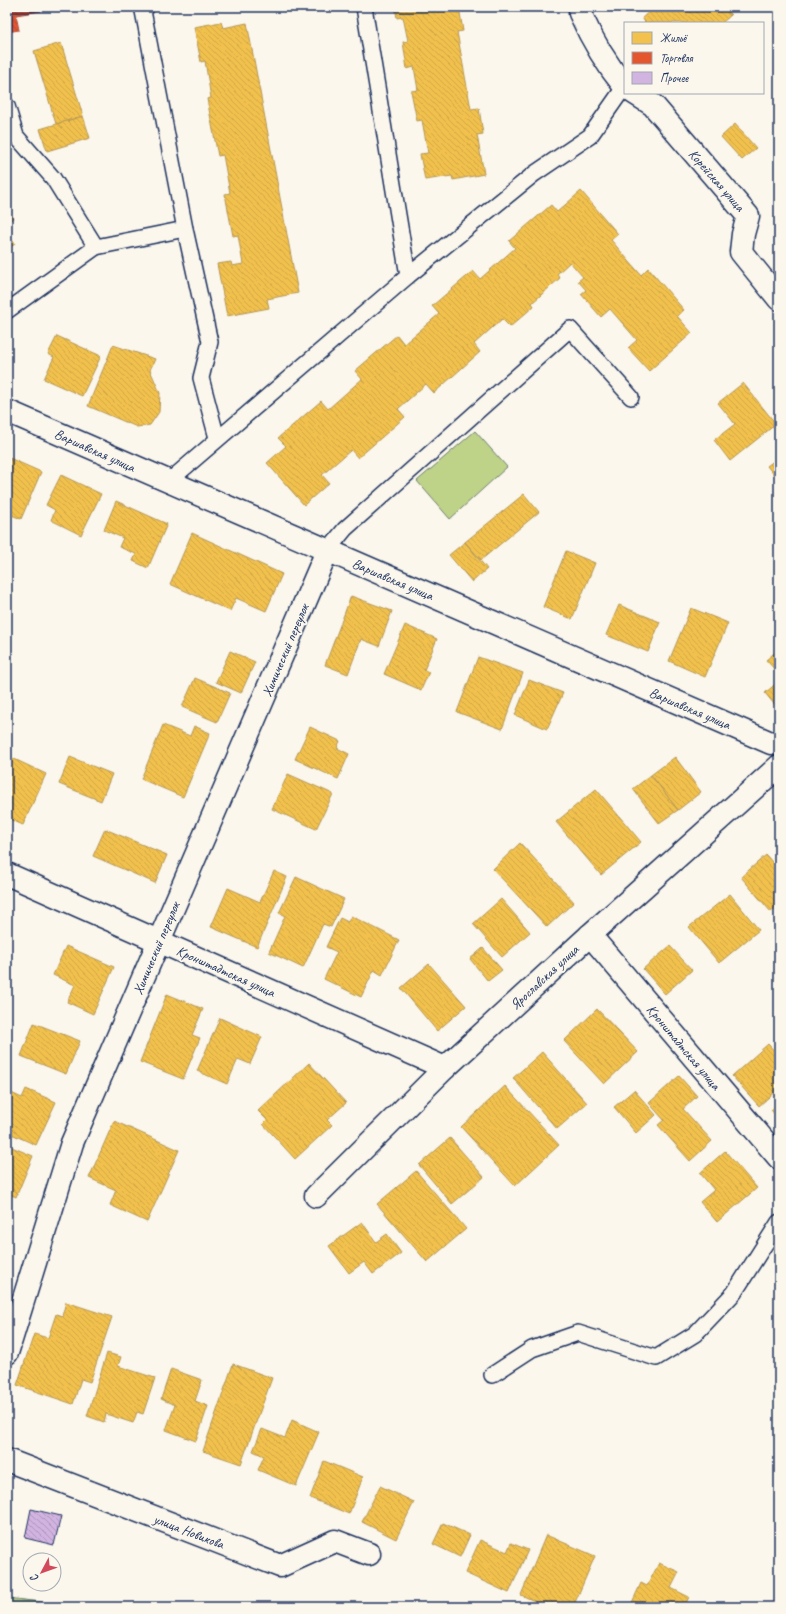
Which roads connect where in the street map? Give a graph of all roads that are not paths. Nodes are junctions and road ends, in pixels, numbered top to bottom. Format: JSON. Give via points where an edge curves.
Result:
{"nodes":[{"id":1,"x":147,"y":7,"type":"edge"},
{"id":2,"x":364,"y":7,"type":"edge"},
{"id":3,"x":580,"y":9,"type":"edge"},
{"id":4,"x":624,"y":85,"type":"edge"},
{"id":5,"x":624,"y":87,"type":"edge"},
{"id":6,"x":636,"y":94,"type":"edge"},
{"id":7,"x":7,"y":106,"type":"edge"},
{"id":8,"x":184,"y":229,"type":"junction"},
{"id":9,"x":96,"y":246,"type":"junction"},
{"id":10,"x":408,"y":276,"type":"junction"},
{"id":11,"x":779,"y":299,"type":"edge"},
{"id":12,"x":7,"y":311,"type":"edge"},
{"id":13,"x":631,"y":397,"type":"dead end"},
{"id":14,"x":7,"y":411,"type":"edge"},
{"id":15,"x":217,"y":438,"type":"junction"},
{"id":16,"x":168,"y":482,"type":"junction"},
{"id":17,"x":327,"y":551,"type":"junction"},
{"id":18,"x":779,"y":742,"type":"edge"},
{"id":19,"x":779,"y":766,"type":"edge"},
{"id":20,"x":7,"y":874,"type":"edge"},
{"id":21,"x":590,"y":935,"type":"junction"},
{"id":22,"x":159,"y":941,"type":"junction"},
{"id":23,"x":445,"y":1068,"type":"junction"},
{"id":24,"x":779,"y":1158,"type":"edge"},
{"id":25,"x":316,"y":1196,"type":"dead end"},
{"id":26,"x":779,"y":1222,"type":"edge"},
{"id":27,"x":7,"y":1353,"type":"edge"},
{"id":28,"x":492,"y":1375,"type":"dead end"},
{"id":29,"x":7,"y":1460,"type":"edge"},
{"id":30,"x":369,"y":1554,"type":"dead end"}],
"edges":[{"from":1,"to":8,"type":"lane","via":[[143,11]]},
{"from":2,"to":10,"type":"lane"},
{"from":3,"to":4,"type":"street","via":[[596,46]]},
{"from":5,"to":10,"type":"lane","via":[[590,136],[534,174]]},
{"from":6,"to":11,"type":"street","name":"Корейская улица","via":[[653,105],[748,216],[741,252]]},
{"from":7,"to":9,"type":"lane","via":[[16,136],[53,178]]},
{"from":8,"to":9,"type":"lane"},
{"from":8,"to":15,"type":"lane","via":[[210,342],[201,378]]},
{"from":9,"to":12,"type":"lane"},
{"from":10,"to":15,"type":"lane"},
{"from":13,"to":17,"type":"lane","via":[[570,329],[345,529]]},
{"from":14,"to":16,"type":"street","name":"Варшавская улица"},
{"from":15,"to":16,"type":"lane"},
{"from":16,"to":17,"type":"street","name":"Варшавская улица"},
{"from":17,"to":18,"type":"street","name":"Варшавская улица","via":[[771,743]]},
{"from":17,"to":22,"type":"street","name":"Химический переулок"},
{"from":19,"to":21,"type":"street","name":"Ярославская улица"},
{"from":20,"to":22,"type":"street","name":"Кронштадтская улица"},
{"from":21,"to":23,"type":"street","name":"Ярославская улица"},
{"from":21,"to":24,"type":"street","name":"Кронштадтская улица"},
{"from":22,"to":23,"type":"street","name":"Кронштадтская улица"},
{"from":22,"to":27,"type":"street","name":"Химический переулок","via":[[72,1144]]},
{"from":23,"to":25,"type":"street","name":"Ярославская улица"},
{"from":26,"to":28,"type":"lane","via":[[734,1293],[695,1334],[656,1358],[578,1333],[532,1349]]},
{"from":29,"to":30,"type":"street","name":"улица Новикова","via":[[280,1566],[336,1541]]}]}
